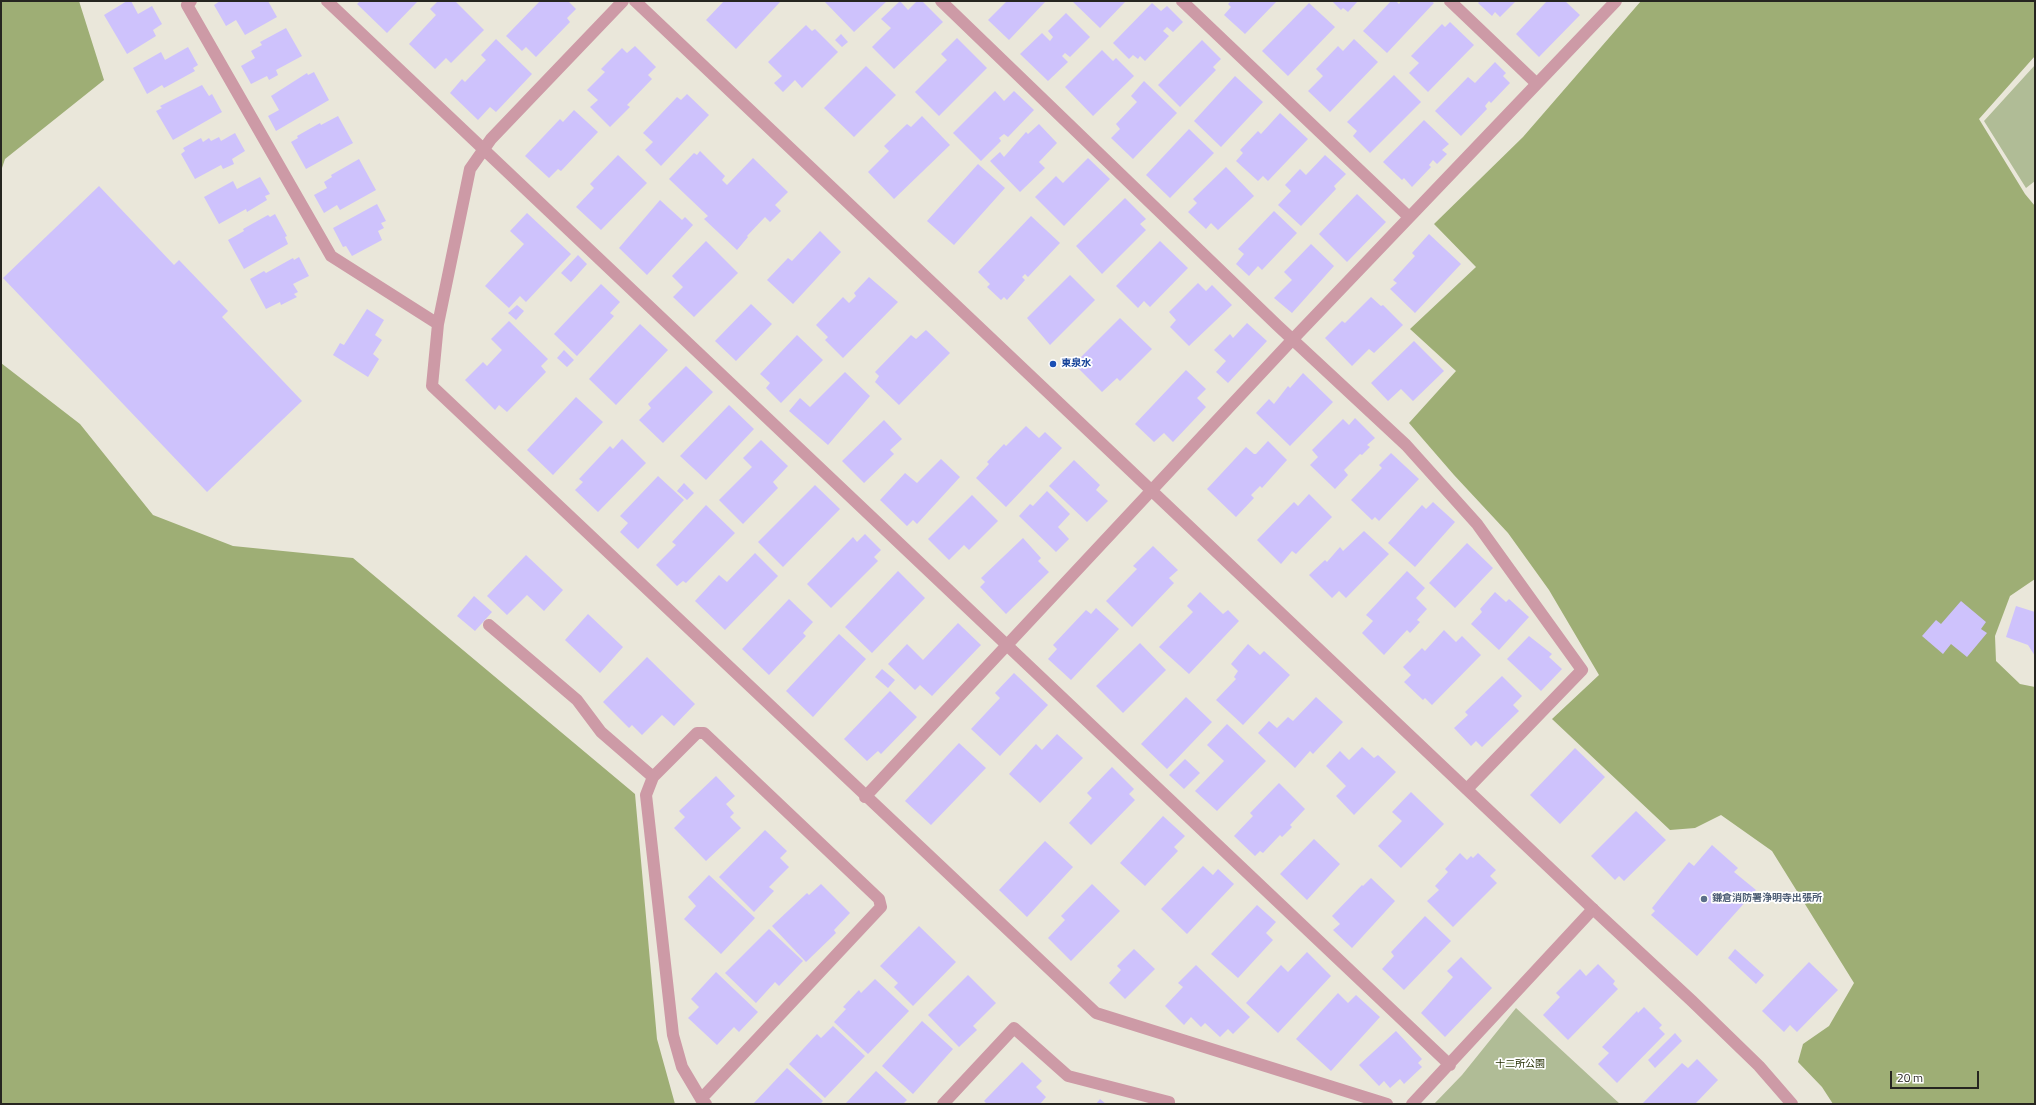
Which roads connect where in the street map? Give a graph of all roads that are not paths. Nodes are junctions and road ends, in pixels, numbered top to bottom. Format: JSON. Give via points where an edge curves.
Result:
{"nodes":[{"id":1,"x":191,"y":1,"type":"edge"},
{"id":2,"x":327,"y":1,"type":"edge"},
{"id":3,"x":623,"y":1,"type":"edge"},
{"id":4,"x":635,"y":1,"type":"edge"},
{"id":5,"x":941,"y":1,"type":"edge"},
{"id":6,"x":1182,"y":1,"type":"edge"},
{"id":7,"x":1450,"y":1,"type":"edge"},
{"id":8,"x":1616,"y":1,"type":"edge"},
{"id":9,"x":1536,"y":83,"type":"junction"},
{"id":10,"x":483,"y":148,"type":"junction"},
{"id":11,"x":1409,"y":217,"type":"junction"},
{"id":12,"x":438,"y":324,"type":"junction"},
{"id":13,"x":1293,"y":339,"type":"junction"},
{"id":14,"x":1152,"y":491,"type":"junction"},
{"id":15,"x":489,"y":625,"type":"dead end"},
{"id":16,"x":1007,"y":645,"type":"junction"},
{"id":17,"x":653,"y":777,"type":"junction"},
{"id":18,"x":1467,"y":789,"type":"junction"},
{"id":19,"x":865,"y":797,"type":"junction"},
{"id":20,"x":1593,"y":909,"type":"junction"},
{"id":21,"x":1450,"y":1065,"type":"junction"},
{"id":22,"x":703,"y":1101,"type":"edge"},
{"id":23,"x":943,"y":1104,"type":"edge"},
{"id":24,"x":1169,"y":1104,"type":"edge"},
{"id":25,"x":1387,"y":1104,"type":"edge"},
{"id":26,"x":1412,"y":1104,"type":"edge"},
{"id":27,"x":1792,"y":1104,"type":"edge"}],
"edges":[{"from":1,"to":12,"type":"street","via":[[187,5],[332,256]]},
{"from":2,"to":10,"type":"street"},
{"from":3,"to":10,"type":"street"},
{"from":4,"to":14,"type":"street"},
{"from":5,"to":13,"type":"street"},
{"from":6,"to":11,"type":"street"},
{"from":7,"to":9,"type":"street"},
{"from":8,"to":9,"type":"street"},
{"from":9,"to":11,"type":"street"},
{"from":10,"to":12,"type":"street","via":[[470,169]]},
{"from":10,"to":16,"type":"street"},
{"from":11,"to":13,"type":"street"},
{"from":12,"to":19,"type":"street","via":[[432,386]]},
{"from":13,"to":14,"type":"street"},
{"from":13,"to":18,"type":"street","via":[[1406,445],[1477,524],[1582,670]]},
{"from":14,"to":16,"type":"street"},
{"from":14,"to":18,"type":"street"},
{"from":15,"to":17,"type":"street","via":[[577,700],[601,732]]},
{"from":16,"to":19,"type":"street"},
{"from":16,"to":21,"type":"street"},
{"from":17,"to":22,"type":"street","via":[[646,795],[673,1036],[682,1068]]},
{"from":17,"to":22,"type":"street","via":[[697,733],[704,733],[879,899],[881,907]]},
{"from":18,"to":20,"type":"street"},
{"from":19,"to":25,"type":"street","via":[[1096,1013]]},
{"from":20,"to":21,"type":"street"},
{"from":20,"to":27,"type":"street","via":[[1754,1060]]},
{"from":21,"to":26,"type":"street"},
{"from":23,"to":24,"type":"street","via":[[1014,1028],[1068,1076]]}]}
